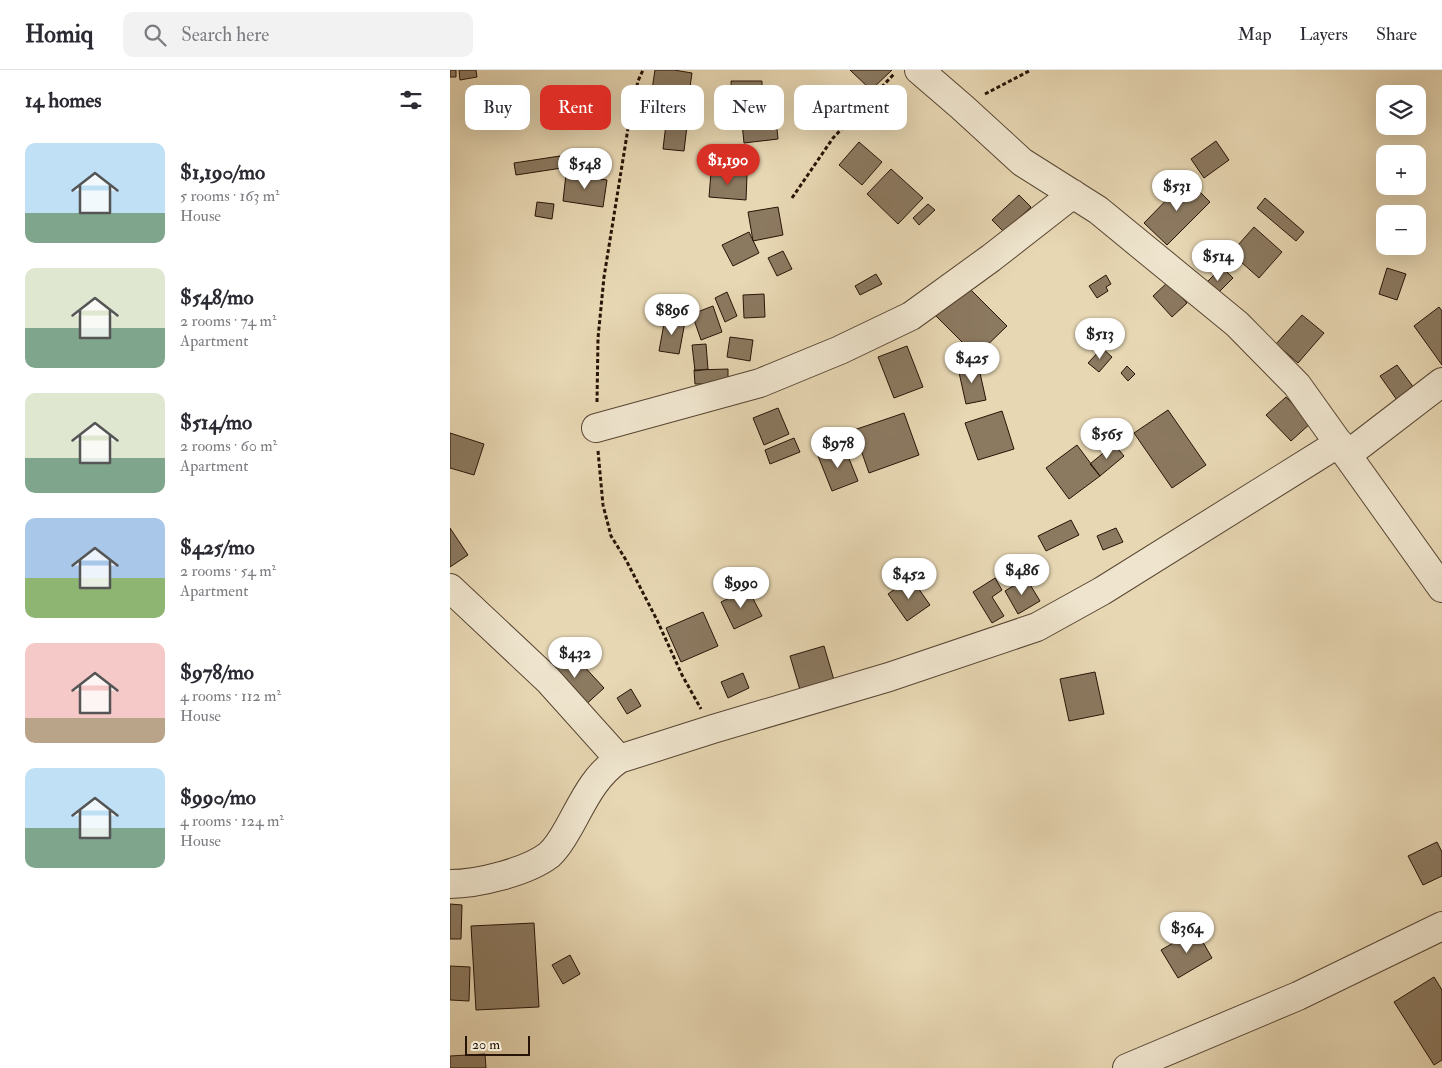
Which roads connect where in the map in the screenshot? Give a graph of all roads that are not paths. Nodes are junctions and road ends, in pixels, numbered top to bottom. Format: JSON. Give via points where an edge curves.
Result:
{"nodes":[{"id":1,"x":920,"y":70,"type":"edge"},
{"id":2,"x":1073,"y":194,"type":"junction"},
{"id":3,"x":1442,"y":382,"type":"edge"},
{"id":4,"x":596,"y":428,"type":"road end"},
{"id":5,"x":1343,"y":449,"type":"junction"},
{"id":6,"x":450,"y":588,"type":"edge"},
{"id":7,"x":1442,"y":588,"type":"edge"},
{"id":8,"x":619,"y":759,"type":"junction"},
{"id":9,"x":450,"y":884,"type":"edge"},
{"id":10,"x":1442,"y":926,"type":"edge"},
{"id":11,"x":1127,"y":1068,"type":"edge"}],
"edges":[{"from":1,"to":2,"type":"street","via":[[1022,162]]},
{"from":2,"to":4,"type":"street","via":[[911,316],[760,383]]},
{"from":2,"to":5,"type":"street","via":[[1098,210],[1237,324],[1297,385]]},
{"from":3,"to":5,"type":"street"},
{"from":5,"to":7,"type":"street"},
{"from":5,"to":8,"type":"street","via":[[1037,626],[889,677]]},
{"from":6,"to":8,"type":"street","via":[[548,680]]},
{"from":8,"to":9,"type":"street","via":[[592,786],[568,830],[550,854],[524,870],[466,884]]},
{"from":10,"to":11,"type":"street","via":[[1298,996]]}]}
